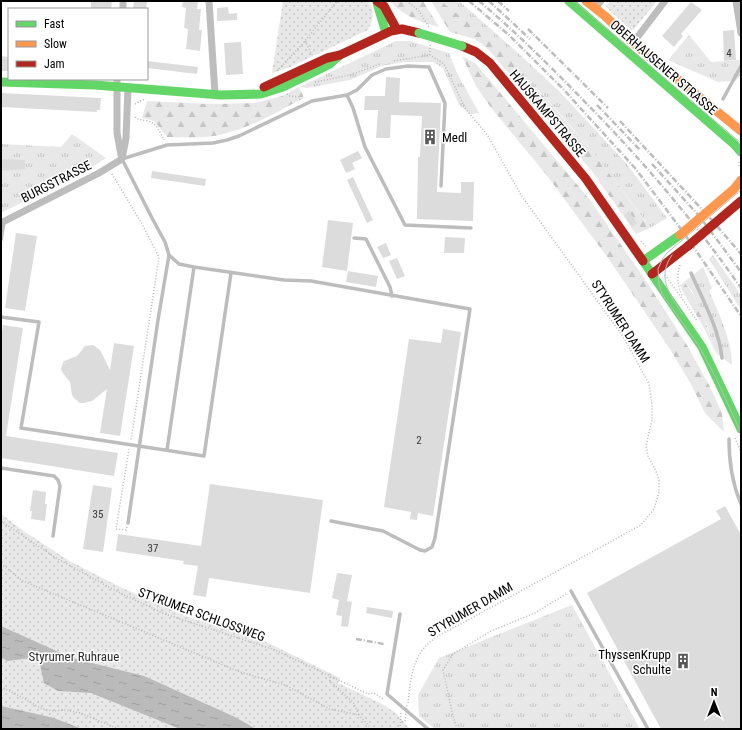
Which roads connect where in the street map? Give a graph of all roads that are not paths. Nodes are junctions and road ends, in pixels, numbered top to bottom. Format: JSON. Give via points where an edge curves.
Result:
{"nodes":[{"id":1,"x":209,"y":1,"type":"edge"},
{"id":2,"x":377,"y":1,"type":"edge"},
{"id":3,"x":569,"y":1,"type":"edge"},
{"id":4,"x":586,"y":1,"type":"edge"},
{"id":5,"x":665,"y":1,"type":"edge"},
{"id":6,"x":736,"y":1,"type":"edge"},
{"id":7,"x":598,"y":4,"type":"edge"},
{"id":8,"x":397,"y":30,"type":"junction"},
{"id":9,"x":386,"y":33,"type":"junction"},
{"id":10,"x":741,"y":33,"type":"edge"},
{"id":11,"x":633,"y":43,"type":"junction"},
{"id":12,"x":340,"y":55,"type":"junction"},
{"id":13,"x":741,"y":66,"type":"edge"},
{"id":14,"x":1,"y":82,"type":"edge"},
{"id":15,"x":117,"y":83,"type":"edge"},
{"id":16,"x":128,"y":88,"type":"junction"},
{"id":17,"x":215,"y":94,"type":"junction"},
{"id":18,"x":248,"y":94,"type":"junction"},
{"id":19,"x":347,"y":95,"type":"junction"},
{"id":20,"x":723,"y":99,"type":"dead end"},
{"id":21,"x":741,"y":131,"type":"edge"},
{"id":22,"x":741,"y":152,"type":"edge"},
{"id":23,"x":122,"y":159,"type":"junction"},
{"id":24,"x":741,"y":180,"type":"edge"},
{"id":25,"x":441,"y":186,"type":"dead end"},
{"id":26,"x":741,"y":201,"type":"edge"},
{"id":27,"x":2,"y":222,"type":"edge"},
{"id":28,"x":471,"y":228,"type":"dead end"},
{"id":29,"x":354,"y":238,"type":"dead end"},
{"id":30,"x":1,"y":240,"type":"edge"},
{"id":31,"x":169,"y":255,"type":"junction"},
{"id":32,"x":194,"y":267,"type":"junction"},
{"id":33,"x":648,"y":268,"type":"junction"},
{"id":34,"x":231,"y":273,"type":"junction"},
{"id":35,"x":691,"y":273,"type":"dead end"},
{"id":36,"x":392,"y":296,"type":"junction"},
{"id":37,"x":1,"y":317,"type":"edge"},
{"id":38,"x":722,"y":358,"type":"dead end"},
{"id":39,"x":737,"y":431,"type":"edge"},
{"id":40,"x":729,"y":439,"type":"dead end"},
{"id":41,"x":139,"y":446,"type":"junction"},
{"id":42,"x":167,"y":450,"type":"junction"},
{"id":43,"x":1,"y":468,"type":"edge"},
{"id":44,"x":741,"y":504,"type":"edge"},
{"id":45,"x":331,"y":520,"type":"dead end"},
{"id":46,"x":128,"y":524,"type":"road end"},
{"id":47,"x":53,"y":536,"type":"dead end"},
{"id":48,"x":571,"y":591,"type":"road end"},
{"id":49,"x":400,"y":614,"type":"dead end"},
{"id":50,"x":428,"y":729,"type":"edge"},
{"id":51,"x":648,"y":729,"type":"edge"}],
"edges":[{"from":1,"to":17,"type":"street"},
{"from":2,"to":8,"type":"main road","via":[[384,6]]},
{"from":2,"to":9,"type":"main road"},
{"from":3,"to":22,"type":"main road","name":"OBERHAUSENER STRASSE"},
{"from":4,"to":7,"type":"main road","name":"OBERHAUSENER STRASSE"},
{"from":5,"to":11,"type":"street"},
{"from":6,"to":10,"type":"street"},
{"from":7,"to":11,"type":"main road","name":"OBERHAUSENER STRASSE"},
{"from":8,"to":9,"type":"main road","name":"HAUSKAMPSTRASSE"},
{"from":8,"to":33,"type":"main road","name":"HAUSKAMPSTRASSE","bridge":true,"via":[[407,29],[462,46],[476,52],[490,64],[586,179]]},
{"from":9,"to":12,"type":"main road","name":"HAUSKAMPSTRASSE"},
{"from":11,"to":21,"type":"main road","name":"OBERHAUSENER STRASSE"},
{"from":12,"to":18,"type":"main road","via":[[327,58]]},
{"from":12,"to":18,"type":"main road","via":[[330,64],[282,87],[261,94]]},
{"from":13,"to":20,"type":"lane"},
{"from":14,"to":15,"type":"main road"},
{"from":15,"to":16,"type":"main road"},
{"from":15,"to":23,"type":"street","via":[[116,133]]},
{"from":16,"to":17,"type":"main road"},
{"from":16,"to":23,"type":"street","via":[[126,138]]},
{"from":17,"to":18,"type":"main road"},
{"from":19,"to":23,"type":"lane","via":[[312,101],[227,140],[167,145]]},
{"from":19,"to":25,"type":"lane","via":[[357,90],[372,75],[386,69],[429,67],[445,103]]},
{"from":19,"to":28,"type":"lane","via":[[365,147],[405,225]]},
{"from":23,"to":27,"type":"street","name":"BURGSTRASSE"},
{"from":23,"to":31,"type":"lane","via":[[165,242]]},
{"from":24,"to":33,"type":"main road","bridge":true},
{"from":26,"to":33,"type":"main road","bridge":true,"via":[[688,246]]},
{"from":27,"to":30,"type":"lane"},
{"from":29,"to":36,"type":"lane","via":[[366,239]]},
{"from":31,"to":32,"type":"lane","via":[[178,264]]},
{"from":31,"to":41,"type":"lane"},
{"from":32,"to":34,"type":"lane"},
{"from":32,"to":42,"type":"lane"},
{"from":33,"to":39,"type":"main road","via":[[702,347],[722,387]]},
{"from":34,"to":36,"type":"lane","via":[[311,281]]},
{"from":34,"to":42,"type":"lane","via":[[204,456]]},
{"from":35,"to":38,"type":"lane","via":[[716,332]]},
{"from":36,"to":45,"type":"lane","via":[[470,309],[434,544],[428,550],[420,550],[383,530]]},
{"from":37,"to":41,"type":"lane","via":[[39,322],[21,428]]},
{"from":40,"to":44,"type":"lane","via":[[731,470]]},
{"from":41,"to":42,"type":"lane"},
{"from":41,"to":46,"type":"lane"},
{"from":43,"to":47,"type":"lane","via":[[54,476],[58,480],[60,486]]},
{"from":48,"to":51,"type":"lane"},
{"from":49,"to":50,"type":"lane","via":[[387,694]]}]}
